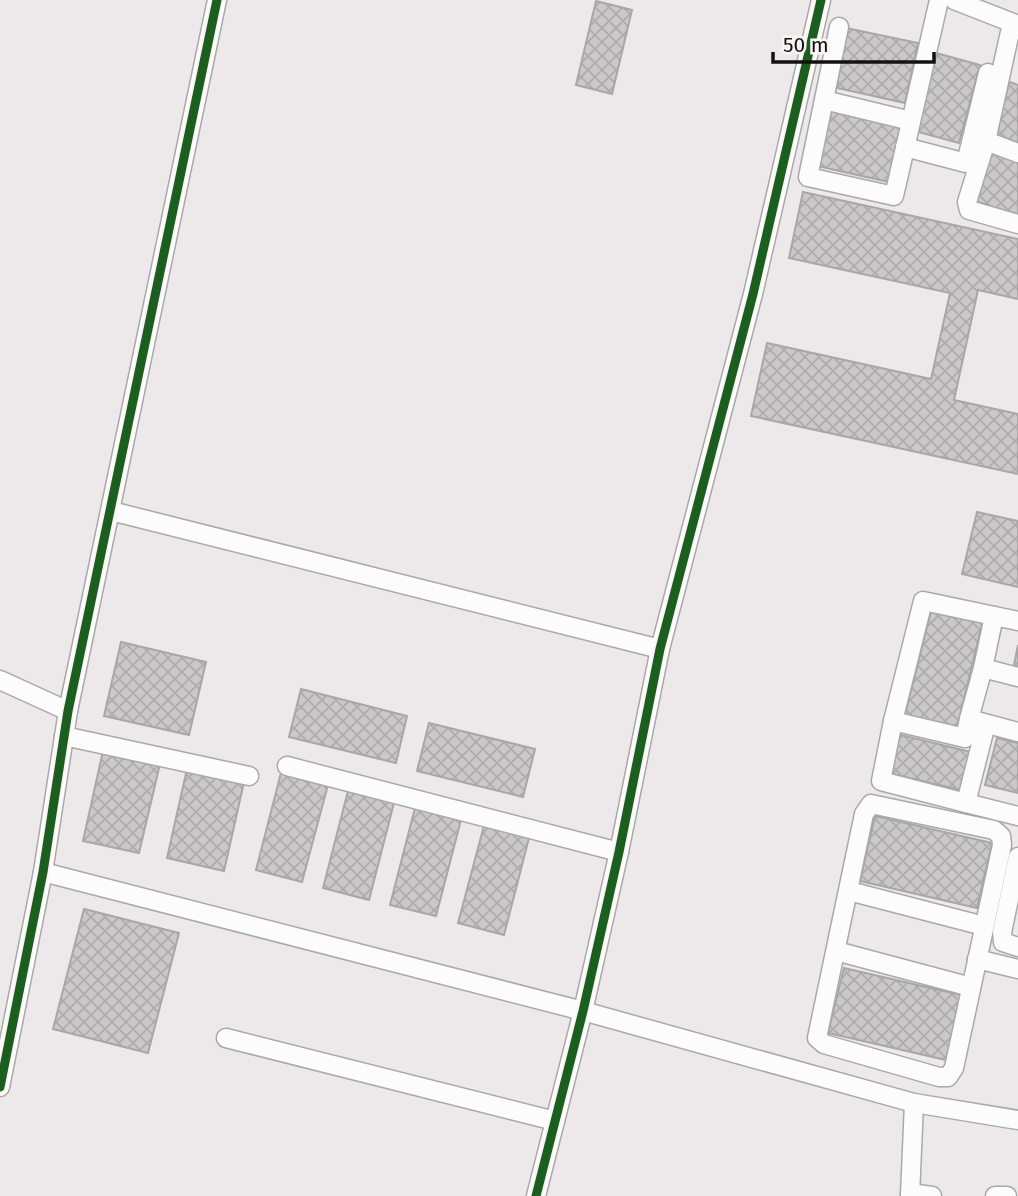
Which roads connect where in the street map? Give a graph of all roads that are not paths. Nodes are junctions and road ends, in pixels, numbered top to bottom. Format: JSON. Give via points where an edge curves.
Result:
{"nodes":[{"id":1,"x":217,"y":0,"type":"edge"},
{"id":2,"x":821,"y":0,"type":"edge"},
{"id":3,"x":939,"y":0,"type":"edge"},
{"id":4,"x":954,"y":0,"type":"edge"},
{"id":5,"x":1015,"y":24,"type":"edge"},
{"id":6,"x":839,"y":27,"type":"dead end"},
{"id":7,"x":988,"y":73,"type":"dead end"},
{"id":8,"x":824,"y":100,"type":"junction"},
{"id":9,"x":911,"y":121,"type":"junction"},
{"id":10,"x":986,"y":141,"type":"junction"},
{"id":11,"x":905,"y":147,"type":"junction"},
{"id":12,"x":1018,"y":153,"type":"edge"},
{"id":13,"x":1018,"y":224,"type":"edge"},
{"id":14,"x":111,"y":511,"type":"junction"},
{"id":15,"x":994,"y":616,"type":"junction"},
{"id":16,"x":1018,"y":621,"type":"edge"},
{"id":17,"x":660,"y":649,"type":"junction"},
{"id":18,"x":982,"y":668,"type":"junction"},
{"id":19,"x":1018,"y":677,"type":"edge"},
{"id":20,"x":0,"y":680,"type":"edge"},
{"id":21,"x":68,"y":711,"type":"junction"},
{"id":22,"x":893,"y":721,"type":"junction"},
{"id":23,"x":978,"y":722,"type":"junction"},
{"id":24,"x":1018,"y":732,"type":"edge"},
{"id":25,"x":64,"y":736,"type":"junction"},
{"id":26,"x":287,"y":766,"type":"dead end"},
{"id":27,"x":249,"y":776,"type":"dead end"},
{"id":28,"x":967,"y":803,"type":"junction"},
{"id":29,"x":1018,"y":816,"type":"edge"},
{"id":30,"x":619,"y":852,"type":"junction"},
{"id":31,"x":1018,"y":857,"type":"edge"},
{"id":32,"x":43,"y":872,"type":"junction"},
{"id":33,"x":849,"y":891,"type":"junction"},
{"id":34,"x":984,"y":926,"type":"junction"},
{"id":35,"x":1018,"y":947,"type":"edge"},
{"id":36,"x":836,"y":951,"type":"junction"},
{"id":37,"x":977,"y":959,"type":"junction"},
{"id":38,"x":1018,"y":969,"type":"edge"},
{"id":39,"x":971,"y":987,"type":"junction"},
{"id":40,"x":583,"y":1011,"type":"junction"},
{"id":41,"x":226,"y":1038,"type":"dead end"},
{"id":42,"x":0,"y":1087,"type":"edge"},
{"id":43,"x":914,"y":1103,"type":"junction"},
{"id":44,"x":1018,"y":1119,"type":"edge"},
{"id":45,"x":555,"y":1121,"type":"junction"},
{"id":46,"x":910,"y":1195,"type":"edge"},
{"id":47,"x":536,"y":1196,"type":"edge"},
{"id":48,"x":932,"y":1196,"type":"edge"},
{"id":49,"x":995,"y":1196,"type":"edge"},
{"id":50,"x":1007,"y":1196,"type":"edge"}],
"edges":[{"from":1,"to":14,"type":"street"},
{"from":2,"to":17,"type":"street","via":[[752,293]]},
{"from":3,"to":9,"type":"street"},
{"from":4,"to":5,"type":"street"},
{"from":5,"to":10,"type":"street"},
{"from":6,"to":8,"type":"street"},
{"from":7,"to":11,"type":"street","via":[[966,163]]},
{"from":8,"to":9,"type":"street"},
{"from":8,"to":11,"type":"street","via":[[808,177],[894,196]]},
{"from":9,"to":11,"type":"street"},
{"from":10,"to":12,"type":"street"},
{"from":10,"to":13,"type":"street","via":[[967,202],[969,210]]},
{"from":14,"to":17,"type":"street"},
{"from":14,"to":21,"type":"street"},
{"from":15,"to":16,"type":"street"},
{"from":15,"to":18,"type":"street"},
{"from":15,"to":22,"type":"street","via":[[923,600]]},
{"from":17,"to":30,"type":"street"},
{"from":18,"to":19,"type":"street"},
{"from":18,"to":23,"type":"street"},
{"from":20,"to":21,"type":"street"},
{"from":21,"to":25,"type":"street"},
{"from":22,"to":23,"type":"street","via":[[965,738]]},
{"from":22,"to":28,"type":"street","via":[[881,781]]},
{"from":23,"to":24,"type":"street"},
{"from":23,"to":28,"type":"street"},
{"from":25,"to":27,"type":"street"},
{"from":25,"to":32,"type":"street"},
{"from":26,"to":30,"type":"street"},
{"from":28,"to":29,"type":"street"},
{"from":30,"to":40,"type":"street"},
{"from":31,"to":35,"type":"street","via":[[1002,932],[1003,942]]},
{"from":32,"to":40,"type":"street"},
{"from":32,"to":42,"type":"street"},
{"from":33,"to":34,"type":"street"},
{"from":33,"to":34,"type":"street","via":[[864,814],[871,804],[994,830],[1002,845]]},
{"from":33,"to":36,"type":"street"},
{"from":34,"to":37,"type":"street"},
{"from":36,"to":39,"type":"street"},
{"from":36,"to":39,"type":"street","via":[[817,1038],[824,1044],[939,1077],[948,1077],[954,1068]]},
{"from":37,"to":38,"type":"street"},
{"from":37,"to":39,"type":"street"},
{"from":40,"to":43,"type":"street"},
{"from":40,"to":45,"type":"street"},
{"from":41,"to":45,"type":"street"},
{"from":43,"to":44,"type":"street"},
{"from":43,"to":46,"type":"street"},
{"from":45,"to":47,"type":"street"},
{"from":46,"to":48,"type":"street"},
{"from":49,"to":50,"type":"street"}]}
